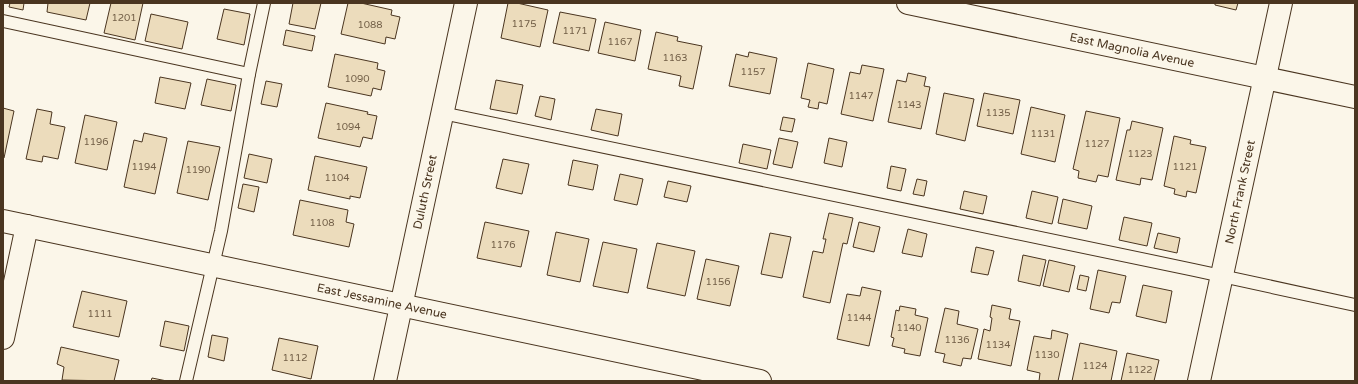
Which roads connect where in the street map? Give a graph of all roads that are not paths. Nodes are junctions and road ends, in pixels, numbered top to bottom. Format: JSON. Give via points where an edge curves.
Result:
{"nodes":[{"id":1,"x":264,"y":3,"type":"edge"},
{"id":2,"x":466,"y":3,"type":"edge"},
{"id":3,"x":908,"y":3,"type":"edge"},
{"id":4,"x":1281,"y":3,"type":"edge"},
{"id":5,"x":3,"y":21,"type":"edge"},
{"id":6,"x":249,"y":74,"type":"junction"},
{"id":7,"x":1264,"y":78,"type":"junction"},
{"id":8,"x":1355,"y":97,"type":"edge"},
{"id":9,"x":442,"y":113,"type":"junction"},
{"id":10,"x":3,"y":221,"type":"edge"},
{"id":11,"x":27,"y":226,"type":"junction"},
{"id":12,"x":213,"y":265,"type":"junction"},
{"id":13,"x":1221,"y":276,"type":"junction"},
{"id":14,"x":401,"y":305,"type":"junction"},
{"id":15,"x":1355,"y":305,"type":"edge"},
{"id":16,"x":3,"y":338,"type":"edge"},
{"id":17,"x":186,"y":381,"type":"edge"},
{"id":18,"x":384,"y":381,"type":"edge"},
{"id":19,"x":760,"y":381,"type":"edge"},
{"id":20,"x":1199,"y":381,"type":"edge"}],
"edges":[{"from":1,"to":6,"type":"lane"},
{"from":2,"to":9,"type":"street","name":"Duluth Street"},
{"from":3,"to":7,"type":"street","name":"East Magnolia Avenue"},
{"from":4,"to":7,"type":"street","name":"North Frank Street"},
{"from":5,"to":6,"type":"lane"},
{"from":6,"to":12,"type":"lane"},
{"from":7,"to":8,"type":"street","name":"East Magnolia Avenue"},
{"from":7,"to":13,"type":"street","name":"North Frank Street"},
{"from":9,"to":13,"type":"lane"},
{"from":9,"to":14,"type":"street","name":"Duluth Street"},
{"from":10,"to":11,"type":"street","name":"East Jessamine Avenue"},
{"from":11,"to":12,"type":"street","name":"East Jessamine Avenue"},
{"from":11,"to":16,"type":"street"},
{"from":12,"to":14,"type":"street","name":"East Jessamine Avenue"},
{"from":12,"to":17,"type":"lane"},
{"from":13,"to":15,"type":"lane"},
{"from":13,"to":20,"type":"street","name":"North Frank Street"},
{"from":14,"to":18,"type":"street","name":"Duluth Street"},
{"from":14,"to":19,"type":"street","name":"East Jessamine Avenue"}]}
